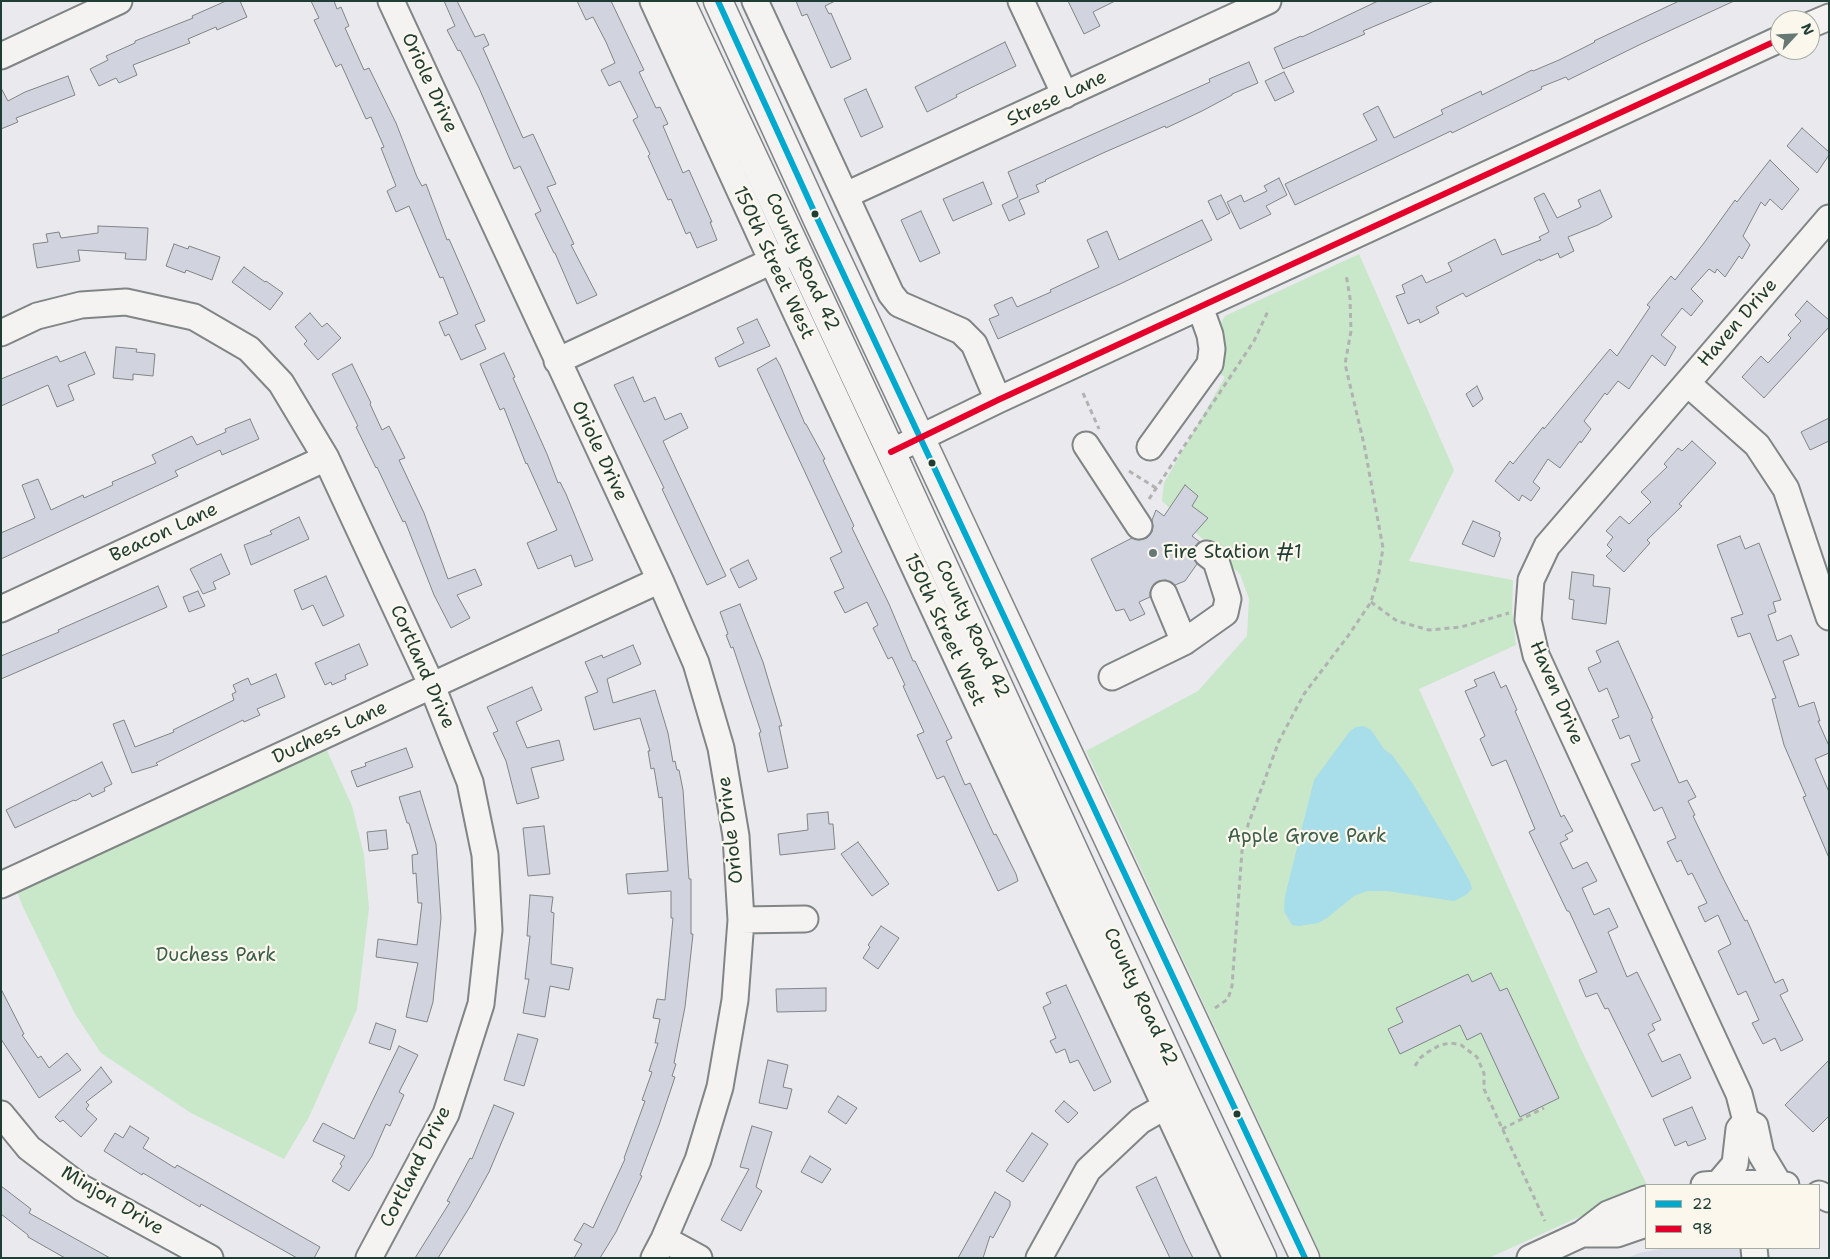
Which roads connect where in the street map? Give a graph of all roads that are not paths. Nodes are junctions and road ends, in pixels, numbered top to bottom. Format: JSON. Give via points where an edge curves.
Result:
{"nodes":[{"id":1,"x":119,"y":1,"type":"edge"},
{"id":2,"x":391,"y":1,"type":"edge"},
{"id":3,"x":653,"y":1,"type":"edge"},
{"id":4,"x":680,"y":1,"type":"edge"},
{"id":5,"x":718,"y":1,"type":"edge"},
{"id":6,"x":755,"y":1,"type":"edge"},
{"id":7,"x":1021,"y":1,"type":"edge"},
{"id":8,"x":1268,"y":1,"type":"edge"},
{"id":9,"x":1770,"y":44,"type":"edge"},
{"id":10,"x":1,"y":56,"type":"edge"},
{"id":11,"x":1065,"y":95,"type":"junction"},
{"id":12,"x":846,"y":195,"type":"junction"},
{"id":13,"x":1829,"y":218,"type":"edge"},
{"id":14,"x":796,"y":249,"type":"junction"},
{"id":15,"x":772,"y":261,"type":"junction"},
{"id":16,"x":1200,"y":307,"type":"junction"},
{"id":17,"x":1,"y":333,"type":"edge"},
{"id":18,"x":557,"y":361,"type":"junction"},
{"id":19,"x":1687,"y":383,"type":"junction"},
{"id":20,"x":998,"y":400,"type":"junction"},
{"id":21,"x":921,"y":438,"type":"junction"},
{"id":22,"x":1086,"y":445,"type":"dead end"},
{"id":23,"x":1150,"y":448,"type":"dead end"},
{"id":24,"x":891,"y":452,"type":"junction"},
{"id":25,"x":326,"y":458,"type":"junction"},
{"id":26,"x":1139,"y":526,"type":"dead end"},
{"id":27,"x":1207,"y":554,"type":"dead end"},
{"id":28,"x":660,"y":580,"type":"junction"},
{"id":29,"x":1164,"y":594,"type":"dead end"},
{"id":30,"x":1,"y":609,"type":"edge"},
{"id":31,"x":1829,"y":617,"type":"edge"},
{"id":32,"x":1184,"y":642,"type":"junction"},
{"id":33,"x":1112,"y":677,"type":"dead end"},
{"id":34,"x":432,"y":686,"type":"junction"},
{"id":35,"x":1,"y":885,"type":"edge"},
{"id":36,"x":805,"y":919,"type":"dead end"},
{"id":37,"x":740,"y":920,"type":"junction"},
{"id":38,"x":1166,"y":1106,"type":"junction"},
{"id":39,"x":1,"y":1114,"type":"edge"},
{"id":40,"x":1746,"y":1121,"type":"junction"},
{"id":41,"x":1712,"y":1184,"type":"edge"},
{"id":42,"x":1751,"y":1184,"type":"edge"},
{"id":43,"x":1783,"y":1184,"type":"edge"},
{"id":44,"x":1645,"y":1199,"type":"edge"},
{"id":45,"x":1645,"y":1224,"type":"edge"},
{"id":46,"x":1582,"y":1234,"type":"junction"},
{"id":47,"x":659,"y":1248,"type":"edge"},
{"id":48,"x":210,"y":1258,"type":"edge"},
{"id":49,"x":368,"y":1258,"type":"edge"},
{"id":50,"x":699,"y":1258,"type":"edge"},
{"id":51,"x":1039,"y":1258,"type":"edge"},
{"id":52,"x":1236,"y":1258,"type":"edge"},
{"id":53,"x":1262,"y":1258,"type":"edge"},
{"id":54,"x":1305,"y":1258,"type":"edge"},
{"id":55,"x":1530,"y":1258,"type":"edge"}],
"edges":[{"from":1,"to":10,"type":"street"},
{"from":2,"to":18,"type":"street","name":"Oriole Drive"},
{"from":3,"to":15,"type":"street","name":"150th Street West"},
{"from":4,"to":14,"type":"highway","name":"County Road 42"},
{"from":5,"to":21,"type":"highway","name":"County Road 42"},
{"from":6,"to":12,"type":"street"},
{"from":7,"to":11,"type":"street"},
{"from":8,"to":11,"type":"street","name":"Strese Lane"},
{"from":9,"to":16,"type":"street"},
{"from":11,"to":12,"type":"street","name":"Strese Lane"},
{"from":12,"to":20,"type":"street","via":[[898,304],[961,331],[974,344]]},
{"from":13,"to":19,"type":"street","name":"Haven Drive"},
{"from":14,"to":15,"type":"street"},
{"from":14,"to":24,"type":"highway","name":"County Road 42"},
{"from":15,"to":18,"type":"street"},
{"from":15,"to":38,"type":"street","name":"150th Street West"},
{"from":16,"to":20,"type":"street"},
{"from":16,"to":23,"type":"street","via":[[1210,335],[1210,364]]},
{"from":17,"to":25,"type":"street","name":"Cortland Drive","via":[[36,316],[81,305],[126,302],[194,316],[249,348],[281,382]]},
{"from":18,"to":28,"type":"street","name":"Oriole Drive"},
{"from":19,"to":31,"type":"street","via":[[1757,445],[1786,489]]},
{"from":19,"to":40,"type":"street","name":"Haven Drive","via":[[1547,546],[1531,580],[1528,620],[1536,655],[1739,1094]]},
{"from":20,"to":21,"type":"street"},
{"from":21,"to":24,"type":"street"},
{"from":21,"to":54,"type":"highway","name":"County Road 42"},
{"from":22,"to":26,"type":"street"},
{"from":24,"to":53,"type":"highway","name":"County Road 42"},
{"from":25,"to":30,"type":"street","name":"Beacon Lane"},
{"from":25,"to":34,"type":"street","name":"Cortland Drive"},
{"from":27,"to":32,"type":"street","via":[[1216,561],[1228,599],[1225,613]]},
{"from":28,"to":34,"type":"street","name":"Duchess Lane"},
{"from":28,"to":37,"type":"street","name":"Oriole Drive","via":[[696,663],[721,748],[736,836]]},
{"from":29,"to":32,"type":"street"},
{"from":32,"to":33,"type":"street"},
{"from":34,"to":35,"type":"street","name":"Duchess Lane"},
{"from":34,"to":49,"type":"street","name":"Cortland Drive","via":[[470,782],[485,855],[489,930],[481,1004],[446,1114]]},
{"from":36,"to":37,"type":"street"},
{"from":37,"to":47,"type":"street","name":"Oriole Drive","via":[[735,1000],[720,1087],[698,1160]]},
{"from":38,"to":51,"type":"street","via":[[1140,1121],[1088,1170]]},
{"from":38,"to":52,"type":"street","name":"150th Street West"},
{"from":39,"to":48,"type":"street","name":"Minjon Drive","via":[[29,1148],[82,1188]]},
{"from":40,"to":41,"type":"street","via":[[1739,1129],[1735,1164]]},
{"from":40,"to":43,"type":"street","name":"Haven Drive","via":[[1755,1126],[1761,1154]]},
{"from":42,"to":43,"type":"street"},
{"from":44,"to":46,"type":"street","via":[[1608,1214]]},
{"from":45,"to":46,"type":"street","via":[[1617,1234]]},
{"from":46,"to":55,"type":"street"},
{"from":47,"to":50,"type":"street"}]}
